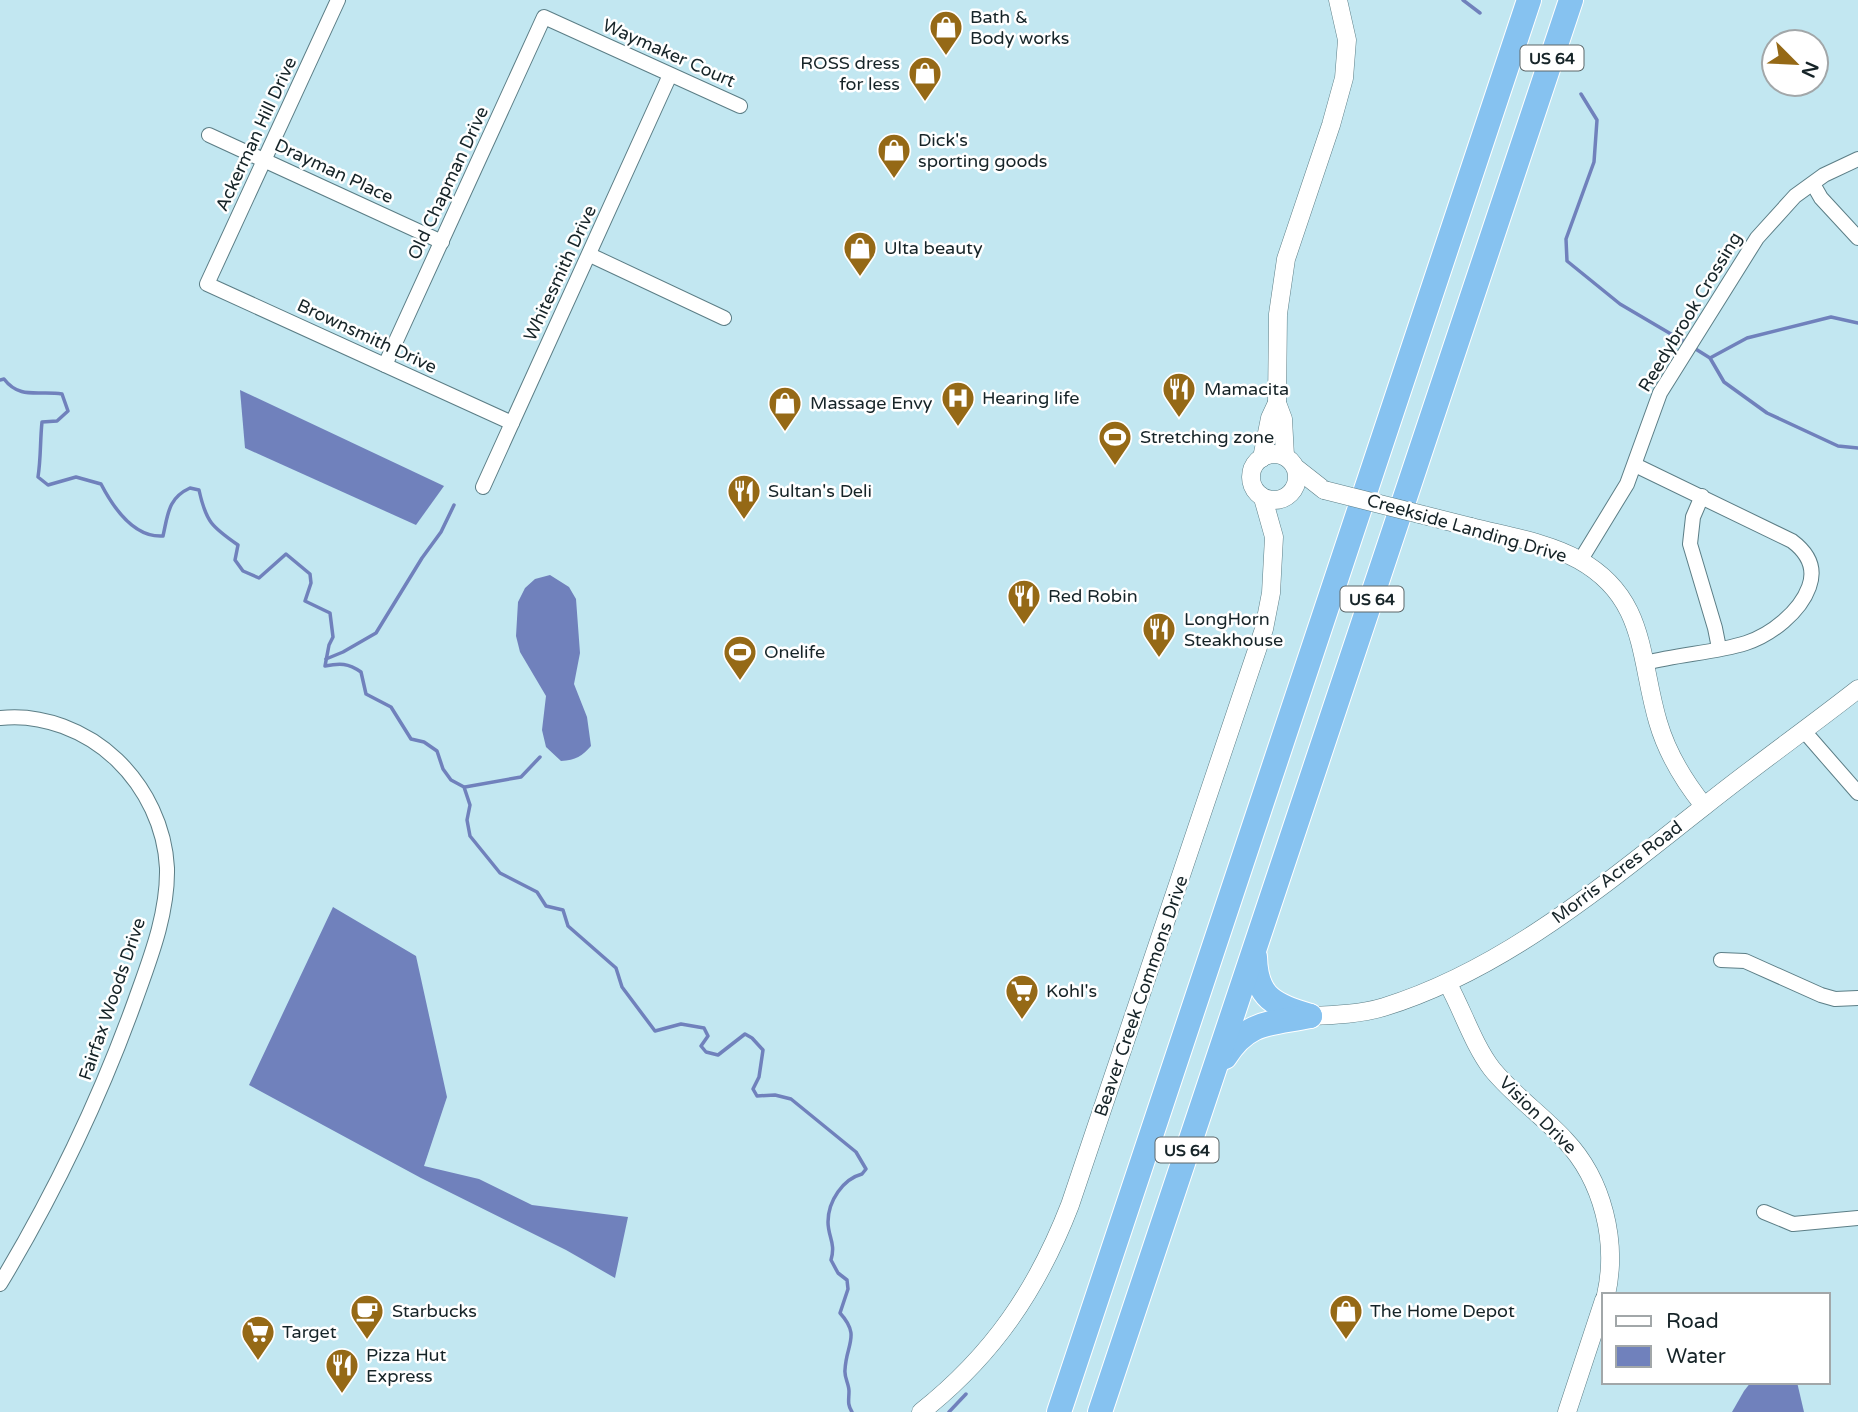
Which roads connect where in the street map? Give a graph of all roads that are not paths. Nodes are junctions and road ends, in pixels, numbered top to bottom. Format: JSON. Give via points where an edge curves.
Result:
{"nodes":[{"id":1,"x":338,"y":0,"type":"edge"},
{"id":2,"x":1338,"y":0,"type":"edge"},
{"id":3,"x":1529,"y":0,"type":"edge"},
{"id":4,"x":1571,"y":0,"type":"edge"},
{"id":5,"x":544,"y":17,"type":"joint"},
{"id":6,"x":670,"y":75,"type":"junction"},
{"id":7,"x":740,"y":106,"type":"dead end"},
{"id":8,"x":209,"y":135,"type":"dead end"},
{"id":9,"x":1858,"y":159,"type":"edge"},
{"id":10,"x":264,"y":160,"type":"junction"},
{"id":11,"x":1813,"y":184,"type":"junction"},
{"id":12,"x":1858,"y":238,"type":"edge"},
{"id":13,"x":442,"y":242,"type":"junction"},
{"id":14,"x":590,"y":255,"type":"junction"},
{"id":15,"x":207,"y":284,"type":"joint"},
{"id":16,"x":724,"y":318,"type":"dead end"},
{"id":17,"x":385,"y":365,"type":"junction"},
{"id":18,"x":1277,"y":403,"type":"junction"},
{"id":19,"x":512,"y":423,"type":"junction"},
{"id":20,"x":1262,"y":458,"type":"junction"},
{"id":21,"x":1290,"y":462,"type":"junction"},
{"id":22,"x":1635,"y":465,"type":"junction"},
{"id":23,"x":483,"y":487,"type":"dead end"},
{"id":24,"x":1324,"y":489,"type":"junction"},
{"id":25,"x":1290,"y":494,"type":"junction"},
{"id":26,"x":1702,"y":496,"type":"junction"},
{"id":27,"x":1263,"y":498,"type":"junction"},
{"id":28,"x":1274,"y":537,"type":"junction"},
{"id":29,"x":1580,"y":561,"type":"junction"},
{"id":30,"x":1719,"y":648,"type":"junction"},
{"id":31,"x":1646,"y":663,"type":"junction"},
{"id":32,"x":1858,"y":689,"type":"edge"},
{"id":33,"x":0,"y":718,"type":"edge"},
{"id":34,"x":1804,"y":731,"type":"junction"},
{"id":35,"x":1858,"y":793,"type":"edge"},
{"id":36,"x":1704,"y":806,"type":"junction"},
{"id":37,"x":1255,"y":951,"type":"junction"},
{"id":38,"x":1721,"y":960,"type":"dead end"},
{"id":39,"x":1448,"y":984,"type":"junction"},
{"id":40,"x":1858,"y":998,"type":"edge"},
{"id":41,"x":1310,"y":1016,"type":"junction"},
{"id":42,"x":1211,"y":1082,"type":"junction"},
{"id":43,"x":1763,"y":1212,"type":"dead end"},
{"id":44,"x":1858,"y":1218,"type":"edge"},
{"id":45,"x":0,"y":1284,"type":"edge"},
{"id":46,"x":1606,"y":1293,"type":"edge"},
{"id":47,"x":1602,"y":1306,"type":"edge"},
{"id":48,"x":1082,"y":1343,"type":"junction"},
{"id":49,"x":920,"y":1412,"type":"edge"},
{"id":50,"x":1052,"y":1412,"type":"edge"},
{"id":51,"x":1059,"y":1412,"type":"edge"},
{"id":52,"x":1100,"y":1412,"type":"edge"},
{"id":53,"x":1567,"y":1412,"type":"edge"}],
"edges":[{"from":1,"to":10,"type":"street","name":"Ackerman Hill Drive"},
{"from":2,"to":18,"type":"street","via":[[1347,63],[1286,259],[1278,314]]},
{"from":3,"to":48,"type":"highway","number":"US 64"},
{"from":4,"to":37,"type":"highway","number":"US 64"},
{"from":5,"to":6,"type":"street","name":"Waymaker Court"},
{"from":5,"to":13,"type":"street","name":"Old Chapman Drive"},
{"from":6,"to":7,"type":"street","name":"Waymaker Court"},
{"from":6,"to":14,"type":"street","name":"Whitesmith Drive"},
{"from":8,"to":10,"type":"street","name":"Drayman Place"},
{"from":9,"to":11,"type":"street","name":"Reedybrook Crossing"},
{"from":10,"to":13,"type":"street","name":"Drayman Place"},
{"from":10,"to":15,"type":"street","name":"Ackerman Hill Drive"},
{"from":11,"to":12,"type":"street"},
{"from":11,"to":22,"type":"street","name":"Reedybrook Crossing","via":[[1786,204],[1757,239],[1668,380]]},
{"from":13,"to":17,"type":"street","name":"Old Chapman Drive"},
{"from":14,"to":16,"type":"street"},
{"from":14,"to":19,"type":"street","name":"Whitesmith Drive"},
{"from":15,"to":17,"type":"street","name":"Brownsmith Drive"},
{"from":17,"to":19,"type":"street","name":"Brownsmith Drive"},
{"from":18,"to":20,"type":"street"},
{"from":18,"to":21,"type":"street"},
{"from":19,"to":23,"type":"street","name":"Whitesmith Drive"},
{"from":20,"to":21,"type":"street","via":[[1273,454]]},
{"from":20,"to":27,"type":"street","via":[[1252,469],[1251,480]]},
{"from":21,"to":24,"type":"street","name":"Creekside Landing Drive"},
{"from":21,"to":25,"type":"street","via":[[1297,480]]},
{"from":22,"to":26,"type":"street"},
{"from":22,"to":29,"type":"street","name":"Reedybrook Crossing"},
{"from":24,"to":25,"type":"street","name":"Creekside Landing Drive"},
{"from":24,"to":29,"type":"street","name":"Creekside Landing Drive","bridge":true,"via":[[1556,549]]},
{"from":25,"to":27,"type":"street","via":[[1275,501]]},
{"from":25,"to":28,"type":"street","name":"Beaver Creek Commons Drive"},
{"from":26,"to":30,"type":"street","via":[[1689,544]]},
{"from":26,"to":30,"type":"street","via":[[1793,541],[1807,555],[1812,572],[1807,594],[1793,613],[1748,642]]},
{"from":27,"to":28,"type":"street","name":"Beaver Creek Commons Drive"},
{"from":28,"to":49,"type":"street","name":"Beaver Creek Commons Drive","via":[[1264,629],[1060,1230],[1030,1292],[998,1338],[961,1378]]},
{"from":29,"to":31,"type":"street","name":"Creekside Landing Drive","via":[[1610,586],[1630,611]]},
{"from":30,"to":31,"type":"street"},
{"from":31,"to":36,"type":"street","name":"Creekside Landing Drive","via":[[1668,751]]},
{"from":32,"to":34,"type":"street","name":"Morris Acres Road"},
{"from":33,"to":45,"type":"street","name":"Fairfax Woods Drive","via":[[41,720],[66,728],[123,766],[144,793],[159,827],[167,886],[143,978],[105,1080],[64,1170]]},
{"from":34,"to":35,"type":"street"},
{"from":34,"to":36,"type":"street","name":"Morris Acres Road"},
{"from":36,"to":39,"type":"street","name":"Morris Acres Road","via":[[1589,897]]},
{"from":37,"to":41,"type":"highway","via":[[1257,977],[1267,997]]},
{"from":37,"to":42,"type":"highway","number":"US 64"},
{"from":38,"to":40,"type":"street","via":[[1745,961],[1835,999]]},
{"from":39,"to":41,"type":"street","name":"Morris Acres Road","via":[[1382,1008]]},
{"from":39,"to":46,"type":"street","name":"Vision Drive","via":[[1490,1066],[1565,1139],[1588,1172],[1608,1229]]},
{"from":41,"to":42,"type":"highway","via":[[1246,1031]]},
{"from":42,"to":52,"type":"highway","number":"US 64"},
{"from":43,"to":44,"type":"street","via":[[1793,1224]]},
{"from":47,"to":53,"type":"street"},
{"from":48,"to":50,"type":"highway"},
{"from":48,"to":51,"type":"highway","number":"US 64"}]}
